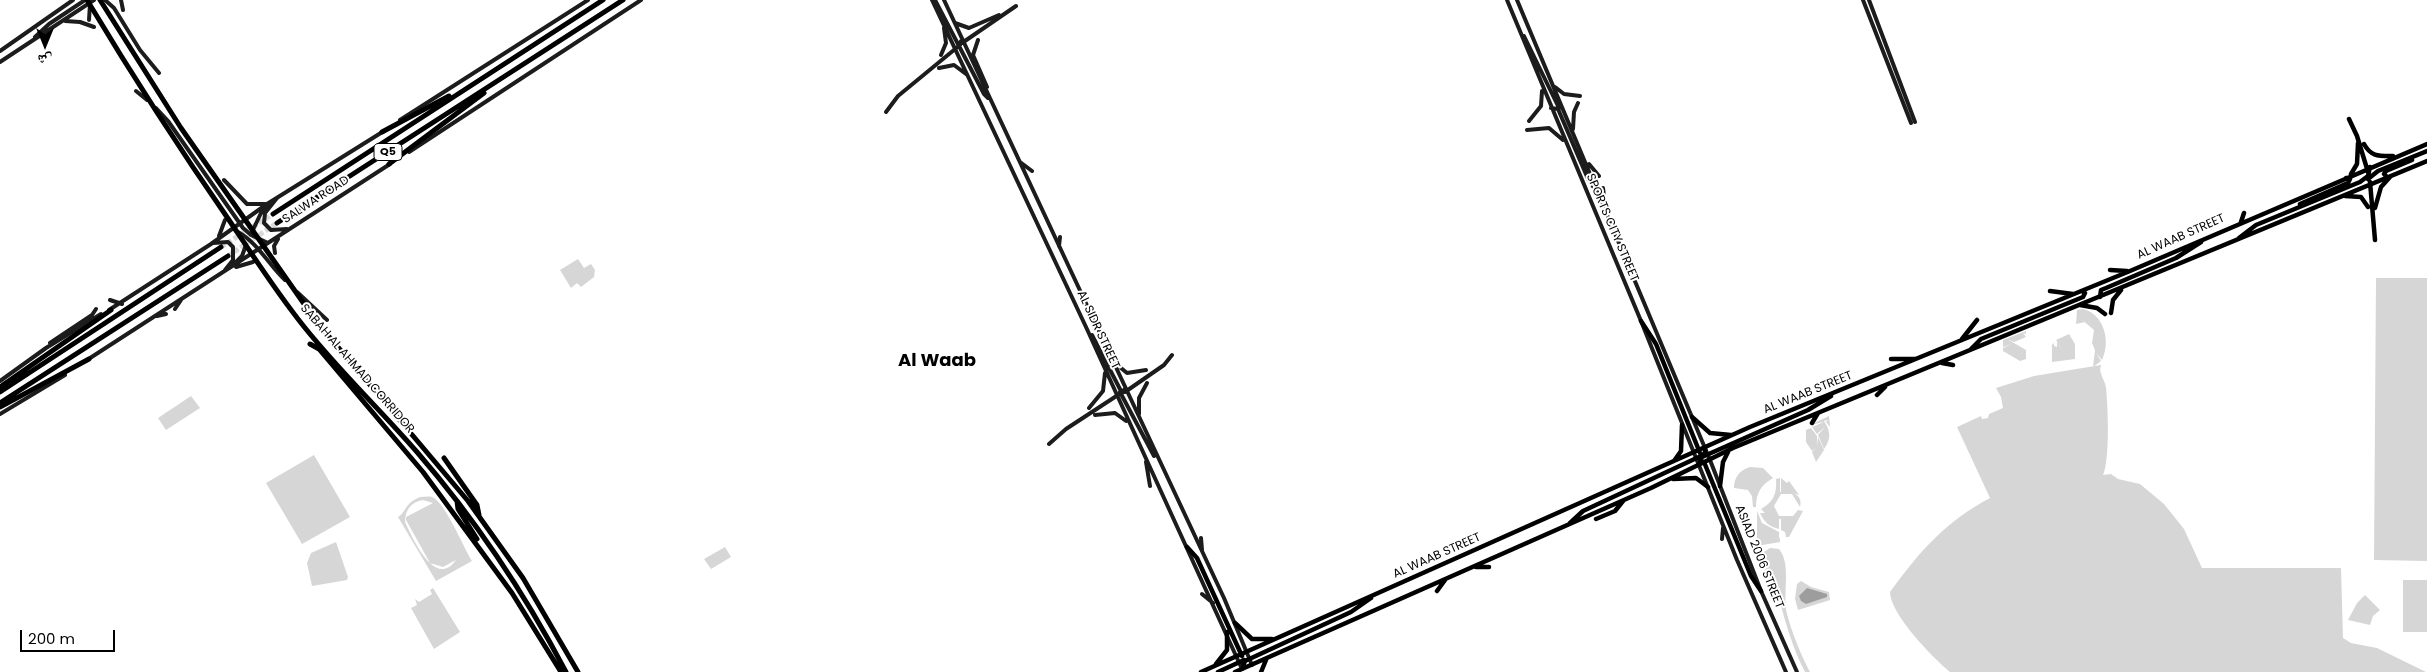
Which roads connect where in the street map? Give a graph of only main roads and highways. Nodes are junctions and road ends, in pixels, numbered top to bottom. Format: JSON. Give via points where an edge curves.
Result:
{"nodes":[{"id":1,"x":65,"y":0,"type":"edge"},
{"id":2,"x":73,"y":0,"type":"edge"},
{"id":3,"x":90,"y":0,"type":"edge"},
{"id":4,"x":100,"y":0,"type":"edge"},
{"id":5,"x":105,"y":0,"type":"edge"},
{"id":6,"x":121,"y":0,"type":"edge"},
{"id":7,"x":588,"y":0,"type":"edge"},
{"id":8,"x":623,"y":0,"type":"edge"},
{"id":9,"x":641,"y":0,"type":"edge"},
{"id":10,"x":934,"y":0,"type":"edge"},
{"id":11,"x":944,"y":0,"type":"edge"},
{"id":12,"x":1506,"y":0,"type":"edge"},
{"id":13,"x":1517,"y":0,"type":"edge"},
{"id":14,"x":1863,"y":0,"type":"edge"},
{"id":15,"x":1869,"y":0,"type":"edge"},
{"id":16,"x":1873,"y":0,"type":"edge"},
{"id":17,"x":602,"y":1,"type":"edge"},
{"id":18,"x":64,"y":6,"type":"junction"},
{"id":19,"x":1016,"y":6,"type":"dead end"},
{"id":20,"x":1872,"y":8,"type":"junction"},
{"id":21,"x":123,"y":10,"type":"dead end"},
{"id":22,"x":999,"y":15,"type":"dead end"},
{"id":23,"x":89,"y":20,"type":"dead end"},
{"id":24,"x":63,"y":21,"type":"junction"},
{"id":25,"x":942,"y":21,"type":"junction"},
{"id":26,"x":954,"y":22,"type":"junction"},
{"id":27,"x":94,"y":27,"type":"dead end"},
{"id":28,"x":1521,"y":32,"type":"junction"},
{"id":29,"x":34,"y":39,"type":"junction"},
{"id":30,"x":978,"y":40,"type":"dead end"},
{"id":31,"x":959,"y":45,"type":"junction"},
{"id":32,"x":1,"y":52,"type":"edge"},
{"id":33,"x":941,"y":54,"type":"dead end"},
{"id":34,"x":0,"y":62,"type":"edge"},
{"id":35,"x":939,"y":68,"type":"dead end"},
{"id":36,"x":159,"y":73,"type":"dead end"},
{"id":37,"x":967,"y":75,"type":"junction"},
{"id":38,"x":500,"y":80,"type":"junction"},
{"id":39,"x":1552,"y":84,"type":"junction"},
{"id":40,"x":472,"y":85,"type":"junction"},
{"id":41,"x":1542,"y":87,"type":"junction"},
{"id":42,"x":136,"y":91,"type":"dead end"},
{"id":43,"x":1893,"y":93,"type":"dead end"},
{"id":44,"x":1899,"y":95,"type":"junction"},
{"id":45,"x":1580,"y":96,"type":"dead end"},
{"id":46,"x":990,"y":99,"type":"junction"},
{"id":47,"x":1578,"y":103,"type":"dead end"},
{"id":48,"x":1551,"y":108,"type":"junction"},
{"id":49,"x":1563,"y":110,"type":"junction"},
{"id":50,"x":886,"y":112,"type":"dead end"},
{"id":51,"x":2349,"y":119,"type":"dead end"},
{"id":52,"x":1529,"y":122,"type":"dead end"},
{"id":53,"x":1527,"y":130,"type":"dead end"},
{"id":54,"x":1572,"y":131,"type":"junction"},
{"id":55,"x":382,"y":132,"type":"junction"},
{"id":56,"x":1566,"y":143,"type":"junction"},
{"id":57,"x":2358,"y":144,"type":"dead end"},
{"id":58,"x":2364,"y":144,"type":"dead end"},
{"id":59,"x":2427,"y":144,"type":"edge"},
{"id":60,"x":2427,"y":152,"type":"edge"},
{"id":61,"x":2397,"y":156,"type":"junction"},
{"id":62,"x":1585,"y":160,"type":"junction"},
{"id":63,"x":2427,"y":160,"type":"edge"},
{"id":64,"x":1019,"y":161,"type":"junction"},
{"id":65,"x":389,"y":164,"type":"junction"},
{"id":66,"x":2367,"y":169,"type":"junction"},
{"id":67,"x":1032,"y":171,"type":"dead end"},
{"id":68,"x":2398,"y":173,"type":"junction"},
{"id":69,"x":1599,"y":176,"type":"dead end"},
{"id":70,"x":2369,"y":176,"type":"junction"},
{"id":71,"x":2387,"y":177,"type":"junction"},
{"id":72,"x":2346,"y":178,"type":"junction"},
{"id":73,"x":224,"y":180,"type":"dead end"},
{"id":74,"x":2370,"y":183,"type":"junction"},
{"id":75,"x":1603,"y":188,"type":"dead end"},
{"id":76,"x":279,"y":196,"type":"junction"},
{"id":77,"x":2339,"y":197,"type":"junction"},
{"id":78,"x":1601,"y":198,"type":"junction"},
{"id":79,"x":267,"y":204,"type":"junction"},
{"id":80,"x":2368,"y":207,"type":"dead end"},
{"id":81,"x":2375,"y":208,"type":"dead end"},
{"id":82,"x":1605,"y":209,"type":"junction"},
{"id":83,"x":2294,"y":209,"type":"junction"},
{"id":84,"x":2244,"y":213,"type":"dead end"},
{"id":85,"x":273,"y":214,"type":"tunnel mouth"},
{"id":86,"x":250,"y":216,"type":"junction"},
{"id":87,"x":226,"y":220,"type":"dead end"},
{"id":88,"x":2241,"y":222,"type":"junction"},
{"id":89,"x":277,"y":223,"type":"tunnel mouth"},
{"id":90,"x":239,"y":224,"type":"junction"},
{"id":91,"x":292,"y":228,"type":"junction"},
{"id":92,"x":232,"y":229,"type":"junction"},
{"id":93,"x":281,"y":235,"type":"junction"},
{"id":94,"x":1060,"y":236,"type":"dead end"},
{"id":95,"x":249,"y":237,"type":"junction"},
{"id":96,"x":2206,"y":238,"type":"junction"},
{"id":97,"x":2238,"y":239,"type":"junction"},
{"id":98,"x":2375,"y":240,"type":"dead end"},
{"id":99,"x":213,"y":242,"type":"junction"},
{"id":100,"x":268,"y":243,"type":"junction"},
{"id":101,"x":221,"y":247,"type":"tunnel mouth"},
{"id":102,"x":1059,"y":248,"type":"junction"},
{"id":103,"x":258,"y":249,"type":"junction"},
{"id":104,"x":275,"y":253,"type":"dead end"},
{"id":105,"x":228,"y":256,"type":"tunnel mouth"},
{"id":106,"x":249,"y":256,"type":"junction"},
{"id":107,"x":253,"y":262,"type":"dead end"},
{"id":108,"x":2110,"y":270,"type":"dead end"},
{"id":109,"x":2130,"y":271,"type":"junction"},
{"id":110,"x":220,"y":275,"type":"junction"},
{"id":111,"x":2126,"y":286,"type":"junction"},
{"id":112,"x":2090,"y":288,"type":"junction"},
{"id":113,"x":2050,"y":291,"type":"dead end"},
{"id":114,"x":2082,"y":291,"type":"junction"},
{"id":115,"x":2075,"y":294,"type":"junction"},
{"id":116,"x":2102,"y":294,"type":"junction"},
{"id":117,"x":183,"y":298,"type":"junction"},
{"id":118,"x":110,"y":300,"type":"dead end"},
{"id":119,"x":122,"y":304,"type":"junction"},
{"id":120,"x":2078,"y":305,"type":"junction"},
{"id":121,"x":96,"y":309,"type":"dead end"},
{"id":122,"x":175,"y":309,"type":"dead end"},
{"id":123,"x":111,"y":310,"type":"junction"},
{"id":124,"x":2111,"y":312,"type":"dead end"},
{"id":125,"x":166,"y":314,"type":"dead end"},
{"id":126,"x":2105,"y":314,"type":"dead end"},
{"id":127,"x":154,"y":316,"type":"junction"},
{"id":128,"x":327,"y":320,"type":"dead end"},
{"id":129,"x":1977,"y":320,"type":"dead end"},
{"id":130,"x":1641,"y":322,"type":"junction"},
{"id":131,"x":1086,"y":327,"type":"junction"},
{"id":132,"x":1961,"y":340,"type":"junction"},
{"id":133,"x":310,"y":344,"type":"dead end"},
{"id":134,"x":46,"y":348,"type":"junction"},
{"id":135,"x":1970,"y":350,"type":"junction"},
{"id":136,"x":1172,"y":355,"type":"dead end"},
{"id":137,"x":1111,"y":358,"type":"junction"},
{"id":138,"x":1892,"y":358,"type":"dead end"},
{"id":139,"x":89,"y":359,"type":"junction"},
{"id":140,"x":1917,"y":359,"type":"junction"},
{"id":141,"x":1940,"y":362,"type":"junction"},
{"id":142,"x":1953,"y":365,"type":"dead end"},
{"id":143,"x":1104,"y":368,"type":"junction"},
{"id":144,"x":1146,"y":370,"type":"dead end"},
{"id":145,"x":0,"y":381,"type":"edge"},
{"id":146,"x":1147,"y":383,"type":"dead end"},
{"id":147,"x":1886,"y":385,"type":"junction"},
{"id":148,"x":0,"y":387,"type":"edge"},
{"id":149,"x":0,"y":392,"type":"edge"},
{"id":150,"x":1835,"y":392,"type":"junction"},
{"id":151,"x":1121,"y":393,"type":"junction"},
{"id":152,"x":1877,"y":395,"type":"dead end"},
{"id":153,"x":0,"y":405,"type":"edge"},
{"id":154,"x":1089,"y":408,"type":"dead end"},
{"id":155,"x":1818,"y":413,"type":"junction"},
{"id":156,"x":0,"y":414,"type":"edge"},
{"id":157,"x":1095,"y":414,"type":"dead end"},
{"id":158,"x":1692,"y":417,"type":"junction"},
{"id":159,"x":1140,"y":419,"type":"junction"},
{"id":160,"x":1812,"y":423,"type":"dead end"},
{"id":161,"x":1130,"y":424,"type":"junction"},
{"id":162,"x":1682,"y":425,"type":"junction"},
{"id":163,"x":1732,"y":435,"type":"junction"},
{"id":164,"x":1049,"y":444,"type":"dead end"},
{"id":165,"x":1705,"y":448,"type":"junction"},
{"id":166,"x":1733,"y":448,"type":"junction"},
{"id":167,"x":1699,"y":450,"type":"junction"},
{"id":168,"x":1694,"y":453,"type":"junction"},
{"id":169,"x":1707,"y":454,"type":"junction"},
{"id":170,"x":1700,"y":457,"type":"junction"},
{"id":171,"x":444,"y":458,"type":"dead end"},
{"id":172,"x":1146,"y":460,"type":"junction"},
{"id":173,"x":1710,"y":460,"type":"junction"},
{"id":174,"x":1159,"y":463,"type":"junction"},
{"id":175,"x":1704,"y":463,"type":"junction"},
{"id":176,"x":1669,"y":464,"type":"junction"},
{"id":177,"x":1699,"y":465,"type":"junction"},
{"id":178,"x":1667,"y":480,"type":"junction"},
{"id":179,"x":1150,"y":486,"type":"dead end"},
{"id":180,"x":1720,"y":486,"type":"junction"},
{"id":181,"x":1708,"y":487,"type":"junction"},
{"id":182,"x":1651,"y":488,"type":"junction"},
{"id":183,"x":1653,"y":493,"type":"dead end"},
{"id":184,"x":457,"y":500,"type":"junction"},
{"id":185,"x":1624,"y":500,"type":"junction"},
{"id":186,"x":479,"y":516,"type":"junction"},
{"id":187,"x":1596,"y":519,"type":"dead end"},
{"id":188,"x":1568,"y":524,"type":"junction"},
{"id":189,"x":1723,"y":526,"type":"junction"},
{"id":190,"x":1201,"y":538,"type":"dead end"},
{"id":191,"x":1722,"y":539,"type":"dead end"},
{"id":192,"x":1187,"y":547,"type":"junction"},
{"id":193,"x":1202,"y":552,"type":"junction"},
{"id":194,"x":487,"y":563,"type":"dead end"},
{"id":195,"x":1472,"y":567,"type":"junction"},
{"id":196,"x":1489,"y":567,"type":"dead end"},
{"id":197,"x":1447,"y":578,"type":"junction"},
{"id":198,"x":1437,"y":591,"type":"dead end"},
{"id":199,"x":1761,"y":591,"type":"junction"},
{"id":200,"x":1202,"y":594,"type":"dead end"},
{"id":201,"x":1373,"y":596,"type":"junction"},
{"id":202,"x":1214,"y":603,"type":"junction"},
{"id":203,"x":1235,"y":623,"type":"junction"},
{"id":204,"x":1227,"y":632,"type":"junction"},
{"id":205,"x":1276,"y":639,"type":"junction"},
{"id":206,"x":1272,"y":655,"type":"junction"},
{"id":207,"x":1243,"y":659,"type":"junction"},
{"id":208,"x":1792,"y":662,"type":"junction"},
{"id":209,"x":1783,"y":666,"type":"junction"},
{"id":210,"x":1214,"y":667,"type":"junction"},
{"id":211,"x":1247,"y":667,"type":"junction"},
{"id":212,"x":561,"y":672,"type":"edge"},
{"id":213,"x":566,"y":672,"type":"edge"},
{"id":214,"x":578,"y":672,"type":"edge"},
{"id":215,"x":1201,"y":672,"type":"edge"},
{"id":216,"x":1218,"y":672,"type":"edge"},
{"id":217,"x":1235,"y":672,"type":"edge"},
{"id":218,"x":1249,"y":672,"type":"edge"},
{"id":219,"x":1261,"y":672,"type":"edge"},
{"id":220,"x":1786,"y":672,"type":"edge"},
{"id":221,"x":1797,"y":672,"type":"edge"}],
"edges":[{"from":1,"to":18,"type":"main road"},
{"from":2,"to":18,"type":"main road"},
{"from":3,"to":23,"type":"main road"},
{"from":3,"to":24,"type":"main road"},
{"from":3,"to":29,"type":"main road","via":[[49,24]]},
{"from":3,"to":184,"type":"highway","name":"SABAH AL AHMAD CORRIDOR","via":[[157,116],[298,319]]},
{"from":4,"to":186,"type":"highway","name":"SABAH AL AHMAD CORRIDOR","via":[[181,128],[316,321]]},
{"from":5,"to":36,"type":"main road"},
{"from":6,"to":21,"type":"main road"},
{"from":7,"to":55,"type":"main road","name":"SALWA ROAD"},
{"from":8,"to":38,"type":"highway","name":"SALWA ROAD","number":"Q5"},
{"from":9,"to":65,"type":"main road","name":"SALWA ROAD"},
{"from":10,"to":25,"type":"main road","name":"AL SIDR STREET"},
{"from":10,"to":31,"type":"main road"},
{"from":11,"to":26,"type":"main road","name":"AL SIDR STREET"},
{"from":12,"to":28,"type":"main road","name":"SPORTS CITY STREET"},
{"from":13,"to":39,"type":"main road","name":"SPORTS CITY STREET"},
{"from":14,"to":44,"type":"main road"},
{"from":15,"to":20,"type":"main road"},
{"from":16,"to":20,"type":"main road"},
{"from":17,"to":40,"type":"highway","name":"SALWA ROAD","number":"Q5"},
{"from":18,"to":32,"type":"main road"},
{"from":19,"to":31,"type":"main road"},
{"from":20,"to":44,"type":"main road","via":[[1913,122]]},
{"from":22,"to":26,"type":"main road","via":[[969,28]]},
{"from":24,"to":27,"type":"main road"},
{"from":24,"to":29,"type":"main road"},
{"from":25,"to":31,"type":"main road","name":"AL SIDR STREET"},
{"from":25,"to":33,"type":"main road","via":[[946,43]]},
{"from":26,"to":31,"type":"main road","name":"AL SIDR STREET"},
{"from":28,"to":41,"type":"main road","name":"SPORTS CITY STREET"},
{"from":28,"to":49,"type":"main road","via":[[1530,44],[1559,109]]},
{"from":29,"to":34,"type":"main road"},
{"from":30,"to":46,"type":"main road","via":[[973,55],[990,92]]},
{"from":31,"to":37,"type":"main road","name":"AL SIDR STREET","via":[[958,54]]},
{"from":31,"to":46,"type":"main road","via":[[984,94]]},
{"from":31,"to":46,"type":"main road","name":"AL SIDR STREET","via":[[966,48]]},
{"from":31,"to":50,"type":"main road","via":[[898,96]]},
{"from":35,"to":37,"type":"main road","via":[[954,65]]},
{"from":37,"to":131,"type":"main road","name":"AL SIDR STREET"},
{"from":38,"to":65,"type":"highway"},
{"from":38,"to":89,"type":"highway","name":"SALWA ROAD","number":"Q5"},
{"from":39,"to":45,"type":"main road","via":[[1562,94]]},
{"from":39,"to":49,"type":"main road","name":"SPORTS CITY STREET"},
{"from":40,"to":55,"type":"highway"},
{"from":40,"to":85,"type":"highway","name":"SALWA ROAD","number":"Q5"},
{"from":41,"to":48,"type":"main road","name":"SPORTS CITY STREET"},
{"from":41,"to":52,"type":"main road","via":[[1541,106]]},
{"from":42,"to":90,"type":"main road","via":[[168,121]]},
{"from":43,"to":44,"type":"main road"},
{"from":46,"to":64,"type":"main road","name":"AL SIDR STREET"},
{"from":47,"to":54,"type":"main road"},
{"from":48,"to":56,"type":"main road","name":"SPORTS CITY STREET"},
{"from":48,"to":78,"type":"main road","via":[[1558,110],[1588,179]]},
{"from":49,"to":54,"type":"main road","name":"SPORTS CITY STREET"},
{"from":51,"to":66,"type":"main road"},
{"from":53,"to":56,"type":"main road","via":[[1549,128]]},
{"from":54,"to":62,"type":"main road","name":"SPORTS CITY STREET"},
{"from":55,"to":76,"type":"main road","name":"SALWA ROAD"},
{"from":56,"to":130,"type":"main road","name":"SPORTS CITY STREET"},
{"from":57,"to":72,"type":"main road","via":[[2357,166]]},
{"from":58,"to":61,"type":"main road","via":[[2374,155]]},
{"from":59,"to":61,"type":"main road","name":"AL WAAB STREET"},
{"from":60,"to":70,"type":"main road"},
{"from":60,"to":71,"type":"main road","via":[[2386,171]]},
{"from":61,"to":66,"type":"main road","name":"AL WAAB STREET"},
{"from":62,"to":69,"type":"main road"},
{"from":62,"to":78,"type":"main road","name":"SPORTS CITY STREET"},
{"from":63,"to":68,"type":"main road","name":"AL WAAB STREET"},
{"from":64,"to":67,"type":"main road"},
{"from":64,"to":102,"type":"main road","name":"AL SIDR STREET"},
{"from":65,"to":91,"type":"main road","name":"SALWA ROAD"},
{"from":66,"to":70,"type":"main road"},
{"from":66,"to":72,"type":"main road","name":"AL WAAB STREET"},
{"from":68,"to":71,"type":"main road","name":"AL WAAB STREET"},
{"from":68,"to":81,"type":"main road","via":[[2384,183]]},
{"from":70,"to":74,"type":"main road"},
{"from":70,"to":83,"type":"main road"},
{"from":71,"to":74,"type":"main road","name":"AL WAAB STREET"},
{"from":72,"to":83,"type":"main road","via":[[2349,182]]},
{"from":72,"to":88,"type":"main road","name":"AL WAAB STREET"},
{"from":73,"to":79,"type":"main road","via":[[248,204]]},
{"from":74,"to":77,"type":"main road","name":"AL WAAB STREET"},
{"from":74,"to":98,"type":"main road"},
{"from":75,"to":82,"type":"main road"},
{"from":76,"to":79,"type":"main road","name":"SALWA ROAD"},
{"from":76,"to":91,"type":"main road","via":[[265,213],[264,223],[275,231]]},
{"from":76,"to":95,"type":"main road","via":[[261,213]]},
{"from":77,"to":80,"type":"main road","via":[[2359,196]]},
{"from":77,"to":97,"type":"main road","name":"AL WAAB STREET"},
{"from":78,"to":82,"type":"main road","name":"SPORTS CITY STREET"},
{"from":79,"to":86,"type":"main road","name":"SALWA ROAD"},
{"from":82,"to":158,"type":"main road","name":"SPORTS CITY STREET"},
{"from":83,"to":97,"type":"main road","via":[[2252,227]]},
{"from":84,"to":88,"type":"main road"},
{"from":86,"to":90,"type":"main road","name":"SALWA ROAD"},
{"from":86,"to":95,"type":"main road"},
{"from":87,"to":99,"type":"main road"},
{"from":88,"to":96,"type":"main road","name":"AL WAAB STREET"},
{"from":90,"to":92,"type":"main road","name":"SALWA ROAD"},
{"from":90,"to":95,"type":"main road"},
{"from":91,"to":93,"type":"main road","name":"SALWA ROAD"},
{"from":92,"to":95,"type":"main road"},
{"from":92,"to":99,"type":"main road","name":"SALWA ROAD"},
{"from":93,"to":100,"type":"main road","name":"SALWA ROAD"},
{"from":93,"to":104,"type":"main road","via":[[275,244]]},
{"from":94,"to":102,"type":"main road"},
{"from":95,"to":100,"type":"main road"},
{"from":95,"to":103,"type":"main road"},
{"from":95,"to":106,"type":"main road"},
{"from":95,"to":110,"type":"main road","via":[[242,256]]},
{"from":96,"to":109,"type":"main road","name":"AL WAAB STREET"},
{"from":96,"to":116,"type":"main road","via":[[2176,258]]},
{"from":97,"to":111,"type":"main road","name":"AL WAAB STREET"},
{"from":99,"to":110,"type":"main road","via":[[228,242],[234,250],[232,262]]},
{"from":99,"to":119,"type":"main road","name":"SALWA ROAD"},
{"from":100,"to":103,"type":"main road","name":"SALWA ROAD"},
{"from":101,"to":149,"type":"highway"},
{"from":102,"to":137,"type":"main road","name":"AL SIDR STREET"},
{"from":103,"to":106,"type":"main road","name":"SALWA ROAD"},
{"from":103,"to":128,"type":"main road","via":[[277,273]]},
{"from":105,"to":153,"type":"highway"},
{"from":106,"to":110,"type":"main road","name":"SALWA ROAD"},
{"from":107,"to":110,"type":"main road"},
{"from":108,"to":109,"type":"main road"},
{"from":109,"to":112,"type":"main road","name":"AL WAAB STREET"},
{"from":110,"to":117,"type":"main road","name":"SALWA ROAD"},
{"from":111,"to":116,"type":"main road","name":"AL WAAB STREET"},
{"from":111,"to":124,"type":"main road","via":[[2115,296]]},
{"from":112,"to":114,"type":"main road","name":"AL WAAB STREET"},
{"from":112,"to":116,"type":"main road"},
{"from":113,"to":115,"type":"main road"},
{"from":114,"to":115,"type":"main road","name":"AL WAAB STREET"},
{"from":114,"to":135,"type":"main road","via":[[2085,293],[2083,296],[1981,339]]},
{"from":115,"to":132,"type":"main road","name":"AL WAAB STREET"},
{"from":116,"to":120,"type":"main road","name":"AL WAAB STREET"},
{"from":117,"to":122,"type":"main road"},
{"from":117,"to":127,"type":"main road","name":"SALWA ROAD"},
{"from":118,"to":119,"type":"main road"},
{"from":119,"to":123,"type":"main road","name":"SALWA ROAD"},
{"from":120,"to":126,"type":"main road","via":[[2100,309]]},
{"from":120,"to":135,"type":"main road","name":"AL WAAB STREET"},
{"from":121,"to":134,"type":"main road"},
{"from":123,"to":134,"type":"main road","name":"SALWA ROAD"},
{"from":123,"to":148,"type":"highway"},
{"from":125,"to":127,"type":"main road"},
{"from":127,"to":139,"type":"main road","name":"SALWA ROAD"},
{"from":129,"to":132,"type":"main road"},
{"from":130,"to":162,"type":"main road","name":"SPORTS CITY STREET"},
{"from":130,"to":167,"type":"main road","via":[[1656,344]]},
{"from":131,"to":143,"type":"main road","name":"AL SIDR STREET"},
{"from":131,"to":151,"type":"main road","via":[[1100,348]]},
{"from":132,"to":140,"type":"main road","name":"AL WAAB STREET"},
{"from":133,"to":212,"type":"highway","via":[[319,349],[393,436],[465,528]]},
{"from":134,"to":145,"type":"main road","name":"SALWA ROAD"},
{"from":135,"to":141,"type":"main road","name":"AL WAAB STREET"},
{"from":136,"to":151,"type":"main road","via":[[1164,365]]},
{"from":137,"to":144,"type":"main road","via":[[1125,372],[1134,374]]},
{"from":137,"to":151,"type":"main road","name":"AL SIDR STREET"},
{"from":138,"to":140,"type":"main road"},
{"from":139,"to":153,"type":"highway"},
{"from":139,"to":156,"type":"main road","name":"SALWA ROAD"},
{"from":140,"to":150,"type":"main road","name":"AL WAAB STREET"},
{"from":141,"to":142,"type":"main road"},
{"from":141,"to":147,"type":"main road","name":"AL WAAB STREET"},
{"from":143,"to":151,"type":"main road","name":"AL SIDR STREET"},
{"from":143,"to":154,"type":"main road","via":[[1104,388]]},
{"from":146,"to":159,"type":"main road","via":[[1139,400]]},
{"from":147,"to":152,"type":"main road"},
{"from":147,"to":155,"type":"main road","name":"AL WAAB STREET"},
{"from":150,"to":163,"type":"main road","name":"AL WAAB STREET"},
{"from":150,"to":169,"type":"main road","via":[[1808,410]]},
{"from":151,"to":159,"type":"main road","name":"AL SIDR STREET","via":[[1128,396]]},
{"from":151,"to":161,"type":"main road","name":"AL SIDR STREET"},
{"from":151,"to":164,"type":"main road"},
{"from":151,"to":174,"type":"main road"},
{"from":155,"to":160,"type":"main road"},
{"from":155,"to":166,"type":"main road","name":"AL WAAB STREET"},
{"from":157,"to":161,"type":"main road","via":[[1115,413]]},
{"from":158,"to":163,"type":"main road","via":[[1708,432]]},
{"from":158,"to":165,"type":"main road","name":"SPORTS CITY STREET"},
{"from":159,"to":174,"type":"main road","name":"AL SIDR STREET"},
{"from":161,"to":172,"type":"main road","name":"AL SIDR STREET"},
{"from":162,"to":168,"type":"main road","name":"SPORTS CITY STREET"},
{"from":162,"to":176,"type":"main road","via":[[1681,451]]},
{"from":163,"to":165,"type":"main road","name":"AL WAAB STREET"},
{"from":165,"to":167,"type":"main road","name":"AL WAAB STREET"},
{"from":165,"to":169,"type":"main road","name":"ASIAD 2006 STREET"},
{"from":165,"to":170,"type":"main road"},
{"from":166,"to":173,"type":"main road","name":"AL WAAB STREET"},
{"from":166,"to":180,"type":"main road","via":[[1723,460]]},
{"from":167,"to":168,"type":"main road","name":"AL WAAB STREET"},
{"from":167,"to":170,"type":"main road"},
{"from":168,"to":170,"type":"main road"},
{"from":168,"to":176,"type":"main road","name":"AL WAAB STREET"},
{"from":169,"to":170,"type":"main road"},
{"from":169,"to":173,"type":"main road","name":"ASIAD 2006 STREET"},
{"from":170,"to":173,"type":"main road"},
{"from":170,"to":175,"type":"main road"},
{"from":170,"to":177,"type":"main road"},
{"from":170,"to":188,"type":"main road","via":[[1583,511]]},
{"from":171,"to":186,"type":"highway","via":[[477,505]]},
{"from":172,"to":179,"type":"main road"},
{"from":172,"to":192,"type":"main road","name":"AL SIDR STREET"},
{"from":173,"to":175,"type":"main road","name":"AL WAAB STREET"},
{"from":173,"to":180,"type":"main road","name":"ASIAD 2006 STREET"},
{"from":174,"to":193,"type":"main road","name":"AL SIDR STREET"},
{"from":175,"to":177,"type":"main road","name":"AL WAAB STREET"},
{"from":175,"to":199,"type":"main road","via":[[1751,576]]},
{"from":176,"to":201,"type":"main road","name":"AL WAAB STREET"},
{"from":177,"to":178,"type":"main road","name":"AL WAAB STREET"},
{"from":177,"to":181,"type":"main road","name":"ASIAD 2006 STREET"},
{"from":178,"to":181,"type":"main road","via":[[1696,478]]},
{"from":178,"to":182,"type":"main road","name":"AL WAAB STREET"},
{"from":180,"to":199,"type":"main road","name":"ASIAD 2006 STREET"},
{"from":181,"to":189,"type":"main road","name":"ASIAD 2006 STREET"},
{"from":182,"to":183,"type":"main road"},
{"from":182,"to":185,"type":"main road","name":"AL WAAB STREET"},
{"from":184,"to":194,"type":"highway","via":[[458,509]]},
{"from":184,"to":213,"type":"highway","name":"SABAH AL AHMAD CORRIDOR","via":[[518,590]]},
{"from":185,"to":187,"type":"main road","via":[[1615,511]]},
{"from":185,"to":188,"type":"main road","name":"AL WAAB STREET"},
{"from":186,"to":214,"type":"highway","name":"SABAH AL AHMAD CORRIDOR","via":[[523,578]]},
{"from":188,"to":195,"type":"main road","name":"AL WAAB STREET"},
{"from":189,"to":191,"type":"main road"},
{"from":189,"to":209,"type":"main road","name":"ASIAD 2006 STREET"},
{"from":190,"to":193,"type":"main road"},
{"from":192,"to":202,"type":"main road","name":"AL SIDR STREET"},
{"from":192,"to":207,"type":"main road","via":[[1197,558]]},
{"from":193,"to":203,"type":"main road","name":"AL SIDR STREET"},
{"from":195,"to":196,"type":"main road"},
{"from":195,"to":197,"type":"main road","name":"AL WAAB STREET"},
{"from":197,"to":198,"type":"main road"},
{"from":197,"to":206,"type":"main road","name":"AL WAAB STREET"},
{"from":199,"to":208,"type":"main road","name":"ASIAD 2006 STREET"},
{"from":200,"to":202,"type":"main road"},
{"from":201,"to":205,"type":"main road","name":"AL WAAB STREET"},
{"from":201,"to":207,"type":"main road","via":[[1351,612]]},
{"from":202,"to":204,"type":"main road","name":"AL SIDR STREET"},
{"from":203,"to":205,"type":"main road","via":[[1252,639]]},
{"from":203,"to":207,"type":"main road","name":"AL SIDR STREET"},
{"from":204,"to":207,"type":"main road","name":"AL SIDR STREET"},
{"from":204,"to":210,"type":"main road","via":[[1227,650]]},
{"from":205,"to":207,"type":"main road","name":"AL WAAB STREET"},
{"from":206,"to":211,"type":"main road","name":"AL WAAB STREET"},
{"from":206,"to":219,"type":"main road","via":[[1264,662]]},
{"from":207,"to":210,"type":"main road","name":"AL WAAB STREET"},
{"from":207,"to":211,"type":"main road"},
{"from":207,"to":211,"type":"main road"},
{"from":207,"to":216,"type":"main road"},
{"from":208,"to":209,"type":"main road"},
{"from":208,"to":221,"type":"main road","name":"ASIAD 2006 STREET"},
{"from":209,"to":220,"type":"main road","name":"ASIAD 2006 STREET"},
{"from":210,"to":215,"type":"main road","name":"AL WAAB STREET"},
{"from":211,"to":217,"type":"main road","name":"AL WAAB STREET"},
{"from":211,"to":218,"type":"main road"}]}
